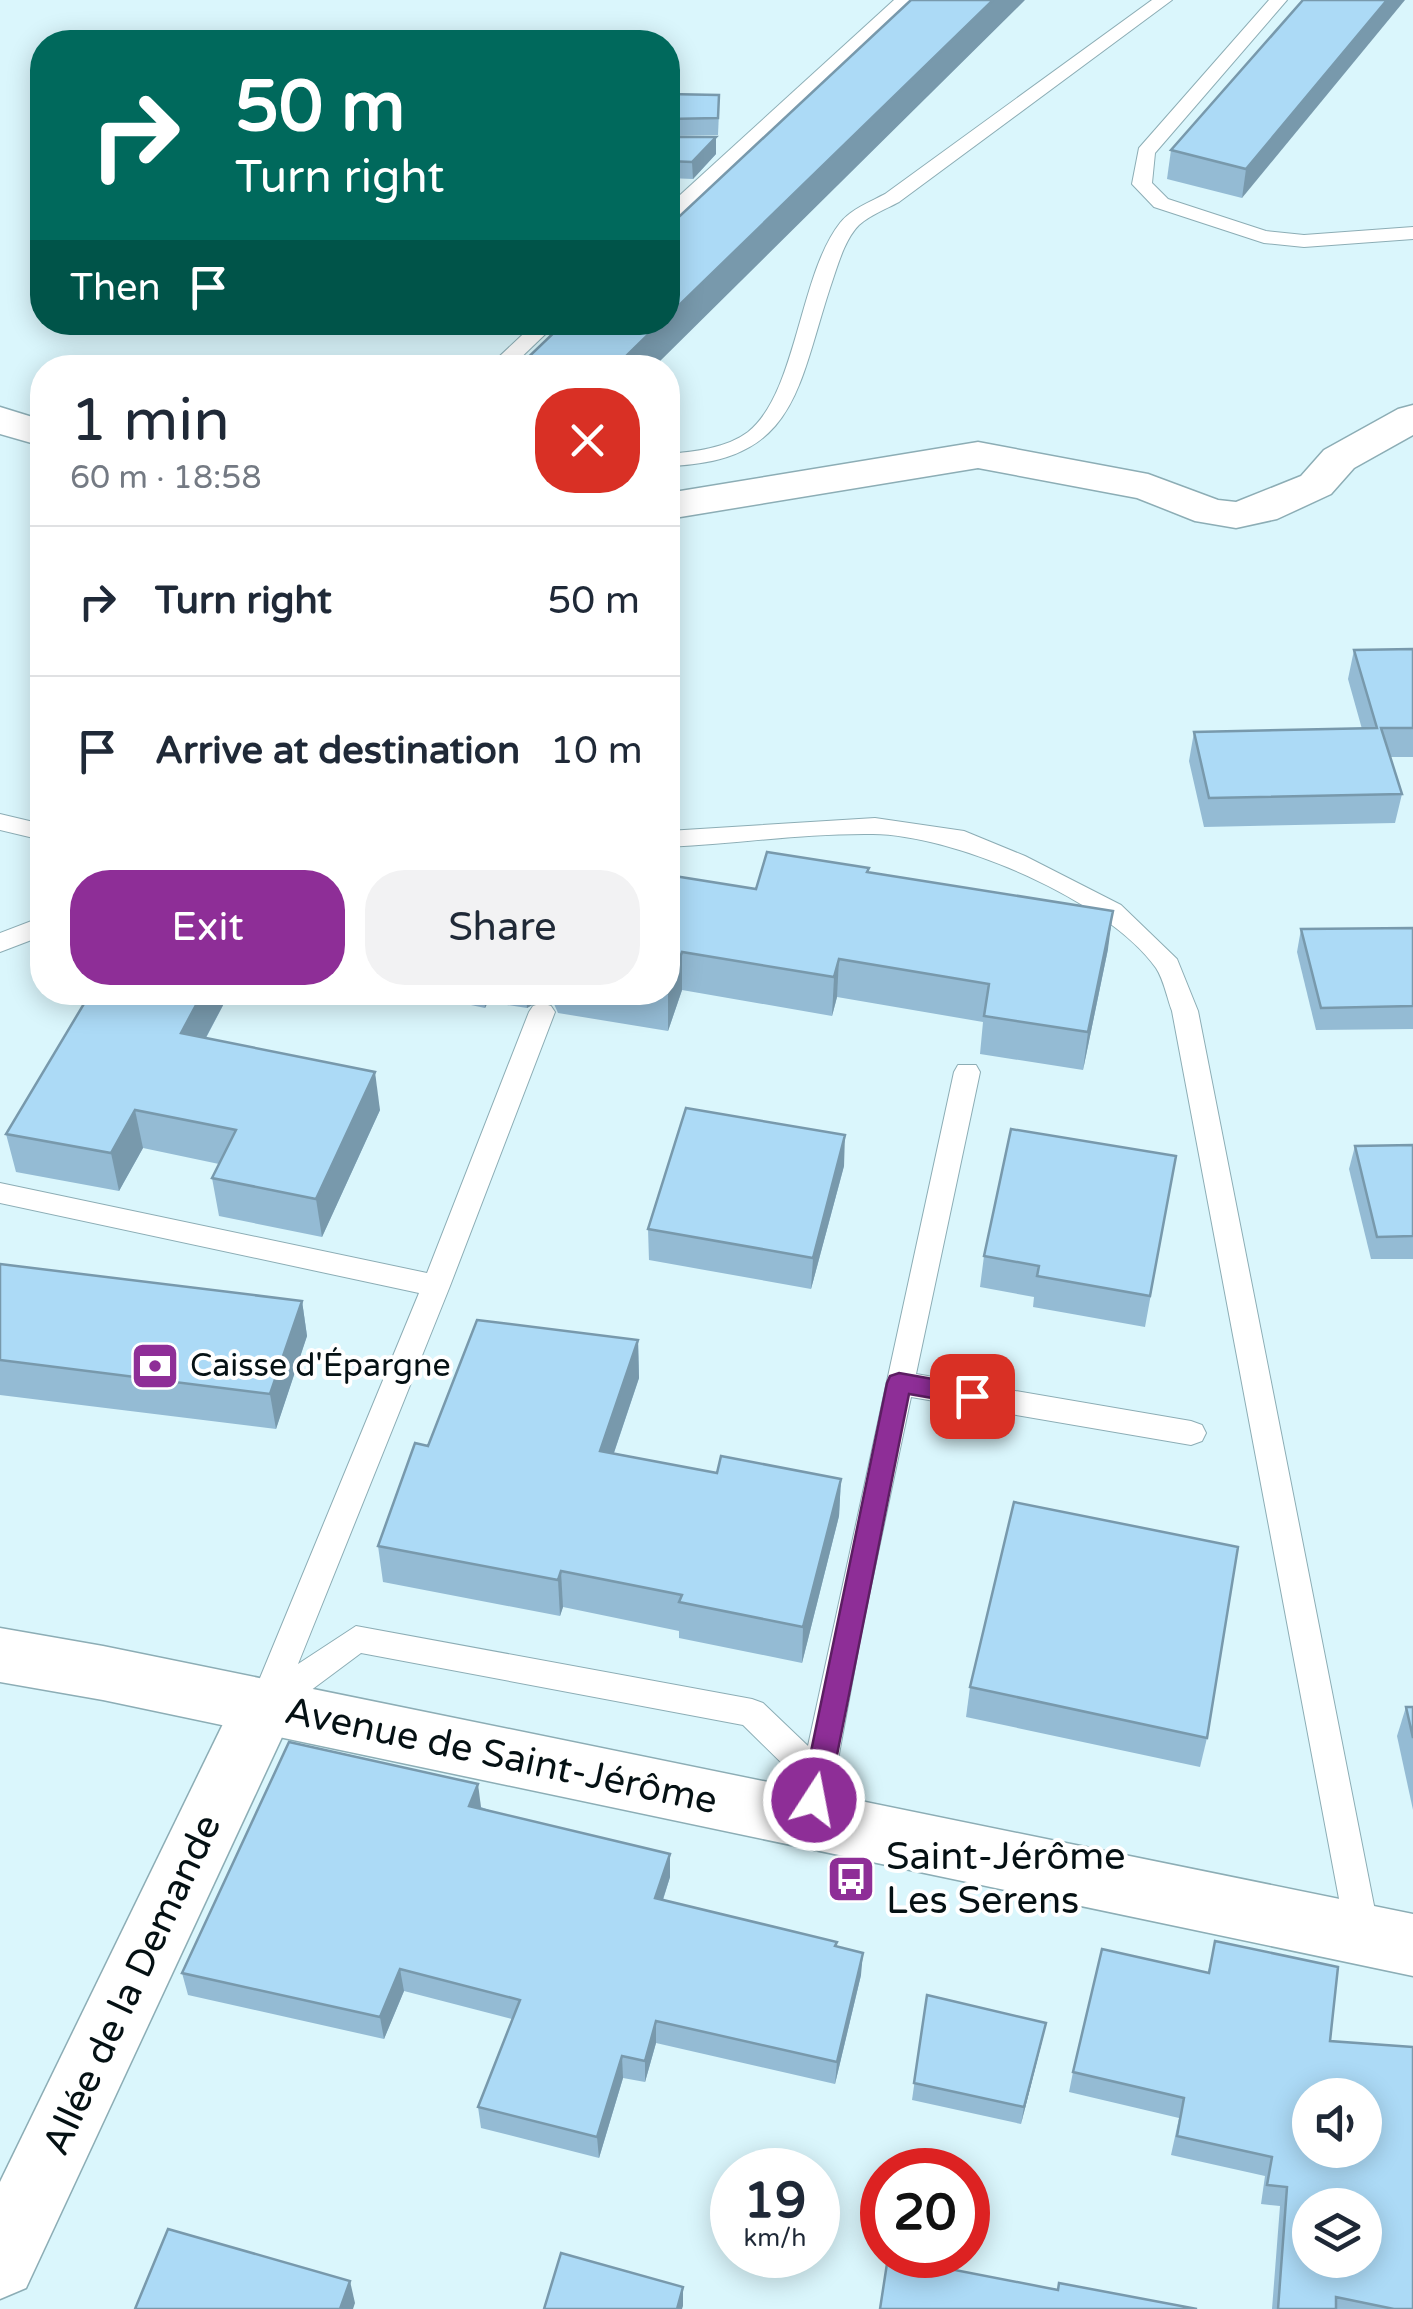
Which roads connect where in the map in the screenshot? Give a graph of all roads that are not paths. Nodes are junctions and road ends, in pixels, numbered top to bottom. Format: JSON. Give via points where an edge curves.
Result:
{"nodes":[{"id":1,"x":904,"y":0,"type":"edge"},
{"id":2,"x":1163,"y":0,"type":"edge"},
{"id":3,"x":1278,"y":0,"type":"edge"},
{"id":4,"x":716,"y":144,"type":"edge"},
{"id":5,"x":748,"y":144,"type":"junction"},
{"id":6,"x":680,"y":205,"type":"edge"},
{"id":7,"x":1413,"y":234,"type":"edge"},
{"id":8,"x":534,"y":335,"type":"edge"},
{"id":9,"x":511,"y":355,"type":"edge"},
{"id":10,"x":1413,"y":418,"type":"edge"},
{"id":11,"x":0,"y":420,"type":"edge"},
{"id":12,"x":30,"y":429,"type":"edge"},
{"id":13,"x":680,"y":460,"type":"edge"},
{"id":14,"x":680,"y":504,"type":"edge"},
{"id":15,"x":0,"y":822,"type":"edge"},
{"id":16,"x":30,"y":829,"type":"edge"},
{"id":17,"x":680,"y":838,"type":"edge"},
{"id":18,"x":30,"y":931,"type":"edge"},
{"id":19,"x":0,"y":943,"type":"edge"},
{"id":20,"x":542,"y":1012,"type":"dead end"},
{"id":21,"x":966,"y":1072,"type":"dead end"},
{"id":22,"x":0,"y":1193,"type":"edge"},
{"id":23,"x":436,"y":1286,"type":"junction"},
{"id":24,"x":899,"y":1383,"type":"junction"},
{"id":25,"x":1191,"y":1433,"type":"dead end"},
{"id":26,"x":0,"y":1656,"type":"edge"},
{"id":27,"x":264,"y":1707,"type":"junction"},
{"id":28,"x":814,"y":1800,"type":"junction"},
{"id":29,"x":1388,"y":1940,"type":"edge"},
{"id":30,"x":0,"y":2262,"type":"edge"}],
"edges":[{"from":1,"to":5,"type":"lane"},
{"from":2,"to":13,"type":"lane","via":[[849,223],[830,259],[782,400],[757,436]]},
{"from":3,"to":7,"type":"lane","via":[[1146,152],[1142,184],[1161,203],[1264,237]]},
{"from":4,"to":5,"type":"lane"},
{"from":5,"to":6,"type":"lane"},
{"from":8,"to":9,"type":"lane"},
{"from":10,"to":14,"type":"street","via":[[1339,458],[1316,485],[1236,515],[1210,512],[1148,487],[978,455]]},
{"from":11,"to":12,"type":"street"},
{"from":15,"to":16,"type":"lane"},
{"from":17,"to":29,"type":"lane","via":[[876,826],[956,837],[1112,911],[1168,965],[1185,1011]]},
{"from":18,"to":19,"type":"lane"},
{"from":20,"to":23,"type":"lane"},
{"from":21,"to":24,"type":"lane"},
{"from":22,"to":23,"type":"lane"},
{"from":23,"to":27,"type":"lane"},
{"from":24,"to":25,"type":"lane"},
{"from":24,"to":28,"type":"lane"},
{"from":26,"to":27,"type":"street","name":"Avenue de Saint-Jérôme"},
{"from":27,"to":28,"type":"street","name":"Avenue de Saint-Jérôme"},
{"from":27,"to":28,"type":"lane","via":[[356,1638],[752,1712]]},
{"from":27,"to":30,"type":"street","name":"Allée de la Demande"},
{"from":28,"to":29,"type":"street","name":"Avenue de Saint-Jérôme"}]}
